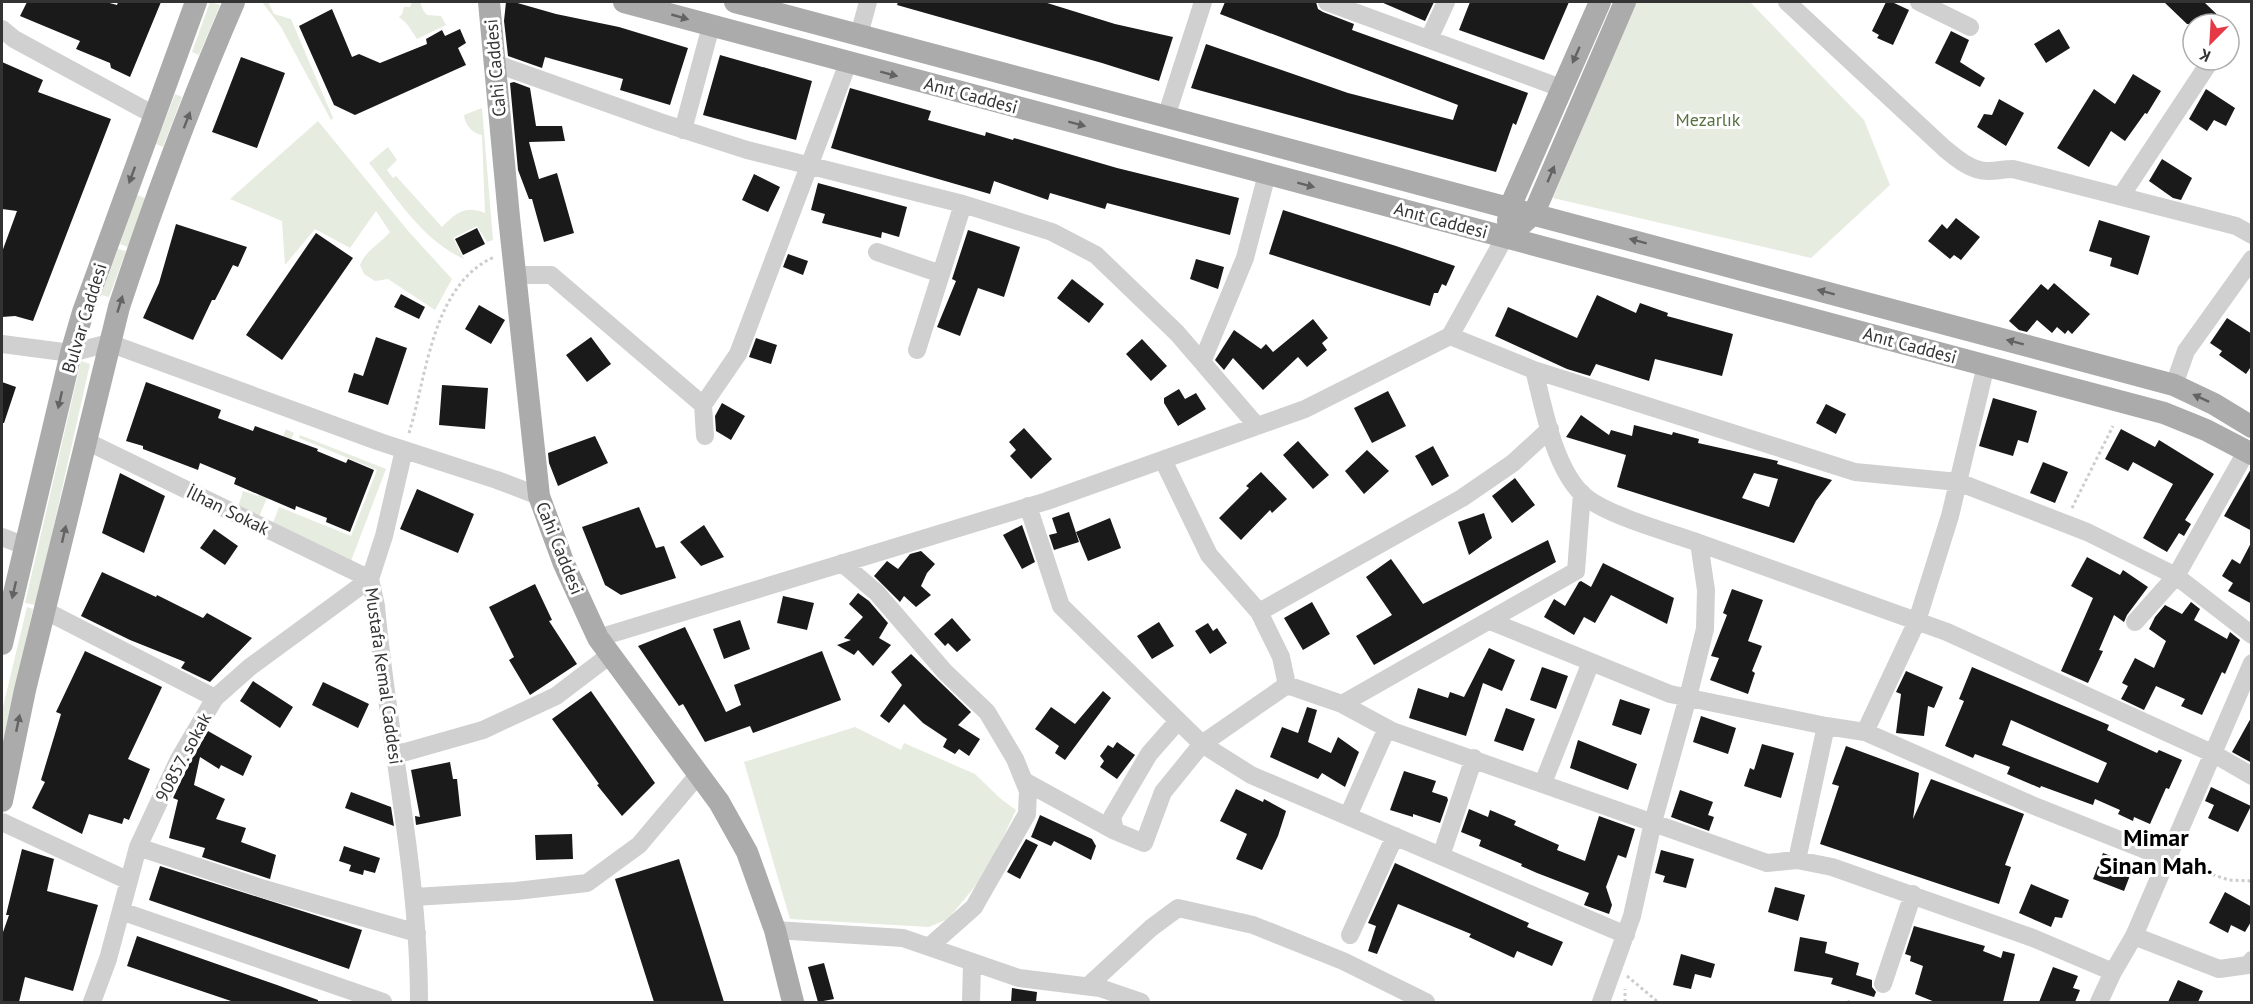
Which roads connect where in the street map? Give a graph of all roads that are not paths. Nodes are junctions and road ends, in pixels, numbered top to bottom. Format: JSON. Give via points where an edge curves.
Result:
{"nodes":[{"id":1,"x":196,"y":2,"type":"edge"},
{"id":2,"x":234,"y":2,"type":"edge"},
{"id":3,"x":489,"y":2,"type":"edge"},
{"id":4,"x":624,"y":2,"type":"edge"},
{"id":5,"x":735,"y":2,"type":"edge"},
{"id":6,"x":868,"y":2,"type":"edge"},
{"id":7,"x":1203,"y":2,"type":"edge"},
{"id":8,"x":1327,"y":2,"type":"edge"},
{"id":9,"x":1446,"y":2,"type":"edge"},
{"id":10,"x":1600,"y":2,"type":"edge"},
{"id":11,"x":1625,"y":2,"type":"edge"},
{"id":12,"x":1787,"y":2,"type":"edge"},
{"id":13,"x":1919,"y":2,"type":"edge"},
{"id":14,"x":711,"y":26,"type":"junction"},
{"id":15,"x":1970,"y":27,"type":"dead end"},
{"id":16,"x":2,"y":29,"type":"edge"},
{"id":17,"x":860,"y":35,"type":"junction"},
{"id":18,"x":1429,"y":39,"type":"junction"},
{"id":19,"x":494,"y":63,"type":"junction"},
{"id":20,"x":848,"y":63,"type":"junction"},
{"id":21,"x":2203,"y":72,"type":"edge"},
{"id":22,"x":1561,"y":88,"type":"junction"},
{"id":23,"x":154,"y":116,"type":"junction"},
{"id":24,"x":1166,"y":117,"type":"junction"},
{"id":25,"x":683,"y":130,"type":"junction"},
{"id":26,"x":810,"y":165,"type":"junction"},
{"id":27,"x":1267,"y":174,"type":"junction"},
{"id":28,"x":2121,"y":196,"type":"junction"},
{"id":29,"x":963,"y":204,"type":"junction"},
{"id":30,"x":1510,"y":207,"type":"junction"},
{"id":31,"x":1534,"y":213,"type":"junction"},
{"id":32,"x":2252,"y":235,"type":"edge"},
{"id":33,"x":1505,"y":237,"type":"junction"},
{"id":34,"x":877,"y":252,"type":"dead end"},
{"id":35,"x":2252,"y":259,"type":"edge"},
{"id":36,"x":941,"y":274,"type":"junction"},
{"id":37,"x":515,"y":275,"type":"junction"},
{"id":38,"x":1450,"y":336,"type":"junction"},
{"id":39,"x":109,"y":343,"type":"junction"},
{"id":40,"x":2,"y":344,"type":"edge"},
{"id":41,"x":917,"y":350,"type":"dead end"},
{"id":42,"x":71,"y":353,"type":"junction"},
{"id":43,"x":1202,"y":362,"type":"junction"},
{"id":44,"x":1986,"y":365,"type":"junction"},
{"id":45,"x":1534,"y":370,"type":"junction"},
{"id":46,"x":2174,"y":385,"type":"junction"},
{"id":47,"x":703,"y":405,"type":"junction"},
{"id":48,"x":1257,"y":426,"type":"junction"},
{"id":49,"x":2252,"y":427,"type":"edge"},
{"id":50,"x":1550,"y":429,"type":"junction"},
{"id":51,"x":705,"y":436,"type":"dead end"},
{"id":52,"x":86,"y":441,"type":"junction"},
{"id":53,"x":404,"y":450,"type":"junction"},
{"id":54,"x":2249,"y":453,"type":"edge"},
{"id":55,"x":1163,"y":460,"type":"junction"},
{"id":56,"x":1958,"y":482,"type":"junction"},
{"id":57,"x":1582,"y":493,"type":"junction"},
{"id":58,"x":539,"y":496,"type":"junction"},
{"id":59,"x":1028,"y":506,"type":"junction"},
{"id":60,"x":2,"y":537,"type":"edge"},
{"id":61,"x":1699,"y":543,"type":"junction"},
{"id":62,"x":25,"y":546,"type":"junction"},
{"id":63,"x":842,"y":563,"type":"junction"},
{"id":64,"x":2176,"y":576,"type":"junction"},
{"id":65,"x":369,"y":579,"type":"junction"},
{"id":66,"x":46,"y":611,"type":"junction"},
{"id":67,"x":1259,"y":612,"type":"junction"},
{"id":68,"x":1490,"y":621,"type":"junction"},
{"id":69,"x":1917,"y":621,"type":"junction"},
{"id":70,"x":2135,"y":622,"type":"dead end"},
{"id":71,"x":2252,"y":635,"type":"edge"},
{"id":72,"x":2,"y":644,"type":"edge"},
{"id":73,"x":604,"y":646,"type":"junction"},
{"id":74,"x":1591,"y":662,"type":"junction"},
{"id":75,"x":2252,"y":663,"type":"edge"},
{"id":76,"x":1287,"y":685,"type":"junction"},
{"id":77,"x":215,"y":698,"type":"junction"},
{"id":78,"x":1688,"y":698,"type":"junction"},
{"id":79,"x":1342,"y":704,"type":"junction"},
{"id":80,"x":1178,"y":721,"type":"junction"},
{"id":81,"x":1826,"y":726,"type":"junction"},
{"id":82,"x":1387,"y":728,"type":"junction"},
{"id":83,"x":1865,"y":732,"type":"junction"},
{"id":84,"x":1202,"y":744,"type":"junction"},
{"id":85,"x":2214,"y":754,"type":"junction"},
{"id":86,"x":395,"y":755,"type":"junction"},
{"id":87,"x":1474,"y":758,"type":"junction"},
{"id":88,"x":699,"y":775,"type":"junction"},
{"id":89,"x":2252,"y":777,"type":"edge"},
{"id":90,"x":1024,"y":781,"type":"junction"},
{"id":91,"x":1543,"y":783,"type":"junction"},
{"id":92,"x":2,"y":801,"type":"edge"},
{"id":93,"x":1348,"y":816,"type":"junction"},
{"id":94,"x":2,"y":822,"type":"edge"},
{"id":95,"x":1653,"y":822,"type":"junction"},
{"id":96,"x":1115,"y":831,"type":"junction"},
{"id":97,"x":1395,"y":836,"type":"junction"},
{"id":98,"x":138,"y":847,"type":"junction"},
{"id":99,"x":1441,"y":856,"type":"junction"},
{"id":100,"x":2168,"y":859,"type":"junction"},
{"id":101,"x":1797,"y":860,"type":"junction"},
{"id":102,"x":129,"y":881,"type":"junction"},
{"id":103,"x":1913,"y":894,"type":"junction"},
{"id":104,"x":414,"y":897,"type":"junction"},
{"id":105,"x":121,"y":911,"type":"junction"},
{"id":106,"x":776,"y":930,"type":"junction"},
{"id":107,"x":417,"y":933,"type":"junction"},
{"id":108,"x":1350,"y":935,"type":"dead end"},
{"id":109,"x":1626,"y":935,"type":"junction"},
{"id":110,"x":2134,"y":936,"type":"junction"},
{"id":111,"x":930,"y":946,"type":"junction"},
{"id":112,"x":2252,"y":960,"type":"edge"},
{"id":113,"x":972,"y":963,"type":"junction"},
{"id":114,"x":2113,"y":972,"type":"junction"},
{"id":115,"x":1883,"y":984,"type":"dead end"},
{"id":116,"x":1088,"y":986,"type":"junction"},
{"id":117,"x":97,"y":1001,"type":"edge"},
{"id":118,"x":383,"y":1002,"type":"edge"},
{"id":119,"x":420,"y":1002,"type":"edge"},
{"id":120,"x":793,"y":1002,"type":"edge"},
{"id":121,"x":971,"y":1002,"type":"edge"},
{"id":122,"x":1141,"y":1002,"type":"edge"},
{"id":123,"x":1426,"y":1002,"type":"edge"},
{"id":124,"x":1601,"y":1002,"type":"edge"},
{"id":125,"x":2099,"y":1002,"type":"edge"}],
"edges":[{"from":1,"to":23,"type":"main road","name":"Bulvar Caddesi"},
{"from":39,"to":2,"type":"main road","one_way":true,"via":[[137,251]]},
{"from":3,"to":19,"type":"main road","name":"Cahi Caddesi"},
{"from":4,"to":14,"type":"main road","name":"Anıt Caddesi","one_way":true},
{"from":5,"to":17,"type":"main road"},
{"from":6,"to":17,"type":"street"},
{"from":7,"to":24,"type":"street"},
{"from":8,"to":18,"type":"street"},
{"from":9,"to":18,"type":"street"},
{"from":10,"to":22,"type":"main road","one_way":true},
{"from":31,"to":11,"type":"main road","one_way":true},
{"from":12,"to":28,"type":"street","via":[[1958,160],[1987,171],[2013,169]]},
{"from":13,"to":15,"type":"street"},
{"from":14,"to":20,"type":"main road","name":"Anıt Caddesi"},
{"from":14,"to":25,"type":"street"},
{"from":16,"to":23,"type":"street"},
{"from":17,"to":24,"type":"main road"},
{"from":18,"to":22,"type":"street"},
{"from":19,"to":25,"type":"street"},
{"from":19,"to":37,"type":"main road","name":"Cahi Caddesi"},
{"from":20,"to":26,"type":"street"},
{"from":20,"to":27,"type":"main road","name":"Anıt Caddesi","one_way":true},
{"from":21,"to":28,"type":"street"},
{"from":22,"to":30,"type":"main road"},
{"from":23,"to":42,"type":"main road","name":"Bulvar Caddesi","one_way":true},
{"from":24,"to":30,"type":"main road"},
{"from":25,"to":26,"type":"street"},
{"from":26,"to":29,"type":"street"},
{"from":26,"to":47,"type":"street","via":[[738,354]]},
{"from":27,"to":33,"type":"main road","name":"Anıt Caddesi","one_way":true},
{"from":27,"to":43,"type":"street","via":[[1245,258]]},
{"from":28,"to":32,"type":"street","via":[[2236,226]]},
{"from":29,"to":36,"type":"street"},
{"from":29,"to":43,"type":"street","via":[[1052,232],[1096,255]]},
{"from":30,"to":31,"type":"main road"},
{"from":30,"to":33,"type":"main road"},
{"from":31,"to":33,"type":"main road"},
{"from":46,"to":31,"type":"main road","one_way":true},
{"from":33,"to":38,"type":"street"},
{"from":33,"to":44,"type":"main road","name":"Anıt Caddesi"},
{"from":34,"to":36,"type":"street"},
{"from":35,"to":46,"type":"street","via":[[2186,351]]},
{"from":36,"to":41,"type":"street"},
{"from":37,"to":47,"type":"street","via":[[551,274]]},
{"from":37,"to":58,"type":"main road","name":"Cahi Caddesi"},
{"from":38,"to":45,"type":"street"},
{"from":38,"to":48,"type":"street","via":[[1305,409]]},
{"from":39,"to":42,"type":"street"},
{"from":39,"to":52,"type":"main road"},
{"from":39,"to":53,"type":"street"},
{"from":40,"to":42,"type":"street"},
{"from":42,"to":62,"type":"main road","name":"Bulvar Caddesi","one_way":true},
{"from":43,"to":48,"type":"street"},
{"from":44,"to":54,"type":"main road","name":"Anıt Caddesi","via":[[2164,413]]},
{"from":44,"to":56,"type":"street"},
{"from":45,"to":50,"type":"street"},
{"from":45,"to":56,"type":"street","via":[[1855,472]]},
{"from":49,"to":46,"type":"main road","one_way":true},
{"from":47,"to":51,"type":"street"},
{"from":48,"to":55,"type":"street"},
{"from":50,"to":57,"type":"street","via":[[1563,465]]},
{"from":50,"to":67,"type":"street","via":[[1513,463],[1462,498]]},
{"from":52,"to":65,"type":"street","name":"İlhan Sokak"},
{"from":66,"to":52,"type":"main road","one_way":true},
{"from":53,"to":58,"type":"street"},
{"from":53,"to":65,"type":"street","name":"Mustafa Kemal Caddesi","via":[[384,536]]},
{"from":54,"to":64,"type":"street"},
{"from":55,"to":59,"type":"street"},
{"from":55,"to":67,"type":"street","via":[[1209,555]]},
{"from":56,"to":64,"type":"street","via":[[2087,532]]},
{"from":56,"to":69,"type":"street"},
{"from":57,"to":61,"type":"street","via":[[1610,512]]},
{"from":57,"to":68,"type":"street","via":[[1576,571]]},
{"from":58,"to":73,"type":"main road","name":"Cahi Caddesi","via":[[564,564]]},
{"from":59,"to":63,"type":"street"},
{"from":59,"to":80,"type":"street","via":[[1061,606]]},
{"from":60,"to":62,"type":"street"},
{"from":61,"to":69,"type":"street"},
{"from":61,"to":78,"type":"street","via":[[1706,590],[1705,629]]},
{"from":62,"to":72,"type":"main road","name":"Bulvar Caddesi","one_way":true},
{"from":63,"to":73,"type":"street"},
{"from":63,"to":90,"type":"street","via":[[877,592],[945,672],[987,712]]},
{"from":64,"to":70,"type":"street"},
{"from":64,"to":71,"type":"street"},
{"from":65,"to":77,"type":"street","name":"90857. sokak","via":[[250,667]]},
{"from":65,"to":86,"type":"street","name":"Mustafa Kemal Caddesi"},
{"from":66,"to":77,"type":"street"},
{"from":92,"to":66,"type":"main road","one_way":true},
{"from":67,"to":76,"type":"street","via":[[1281,657]]},
{"from":68,"to":74,"type":"street"},
{"from":68,"to":79,"type":"street"},
{"from":69,"to":83,"type":"street"},
{"from":69,"to":85,"type":"street"},
{"from":73,"to":86,"type":"street","via":[[556,696],[483,730]]},
{"from":73,"to":88,"type":"main road","name":"Cahi Caddesi"},
{"from":74,"to":78,"type":"street"},
{"from":74,"to":91,"type":"street"},
{"from":75,"to":85,"type":"street"},
{"from":76,"to":79,"type":"street"},
{"from":76,"to":84,"type":"street"},
{"from":77,"to":98,"type":"street","name":"90857. sokak","via":[[178,759]]},
{"from":78,"to":81,"type":"street"},
{"from":78,"to":95,"type":"street"},
{"from":79,"to":82,"type":"street"},
{"from":80,"to":84,"type":"street"},
{"from":80,"to":96,"type":"street","via":[[1149,754],[1129,786],[1112,816]]},
{"from":81,"to":83,"type":"street"},
{"from":81,"to":101,"type":"street"},
{"from":82,"to":87,"type":"street"},
{"from":82,"to":93,"type":"street"},
{"from":83,"to":100,"type":"street"},
{"from":84,"to":93,"type":"street","via":[[1251,775]]},
{"from":84,"to":96,"type":"street","via":[[1163,792],[1144,843]]},
{"from":85,"to":89,"type":"street"},
{"from":85,"to":100,"type":"street"},
{"from":86,"to":104,"type":"street","name":"Mustafa Kemal Caddesi"},
{"from":87,"to":91,"type":"street"},
{"from":87,"to":99,"type":"street"},
{"from":88,"to":104,"type":"street","via":[[639,845],[586,883]]},
{"from":88,"to":106,"type":"main road","name":"Cahi Caddesi","via":[[747,852]]},
{"from":90,"to":96,"type":"street"},
{"from":90,"to":111,"type":"street","via":[[1028,791],[1027,814],[1005,856],[974,907]]},
{"from":91,"to":95,"type":"street"},
{"from":93,"to":97,"type":"street"},
{"from":94,"to":102,"type":"street"},
{"from":95,"to":101,"type":"street","via":[[1767,863]]},
{"from":95,"to":109,"type":"street"},
{"from":97,"to":99,"type":"street"},
{"from":97,"to":108,"type":"street"},
{"from":98,"to":102,"type":"street","name":"90857. sokak"},
{"from":98,"to":107,"type":"street","via":[[264,889]]},
{"from":99,"to":109,"type":"street"},
{"from":100,"to":110,"type":"street"},
{"from":101,"to":103,"type":"street","via":[[1832,867]]},
{"from":102,"to":105,"type":"street","name":"90857. sokak"},
{"from":103,"to":114,"type":"street"},
{"from":103,"to":115,"type":"street"},
{"from":104,"to":107,"type":"street","name":"Mustafa Kemal Caddesi"},
{"from":105,"to":117,"type":"street","name":"90857. sokak"},
{"from":105,"to":118,"type":"street"},
{"from":106,"to":111,"type":"street","via":[[903,938]]},
{"from":106,"to":120,"type":"main road","name":"Cahi Caddesi"},
{"from":107,"to":119,"type":"street","name":"Mustafa Kemal Caddesi"},
{"from":109,"to":124,"type":"street"},
{"from":110,"to":112,"type":"street","via":[[2219,969],[2248,965]]},
{"from":110,"to":114,"type":"street"},
{"from":111,"to":113,"type":"street"},
{"from":113,"to":116,"type":"street","via":[[1019,978]]},
{"from":113,"to":121,"type":"street"},
{"from":114,"to":125,"type":"street"},
{"from":116,"to":122,"type":"street"},
{"from":116,"to":123,"type":"street","via":[[1178,908],[1253,925],[1343,961]]}]}
